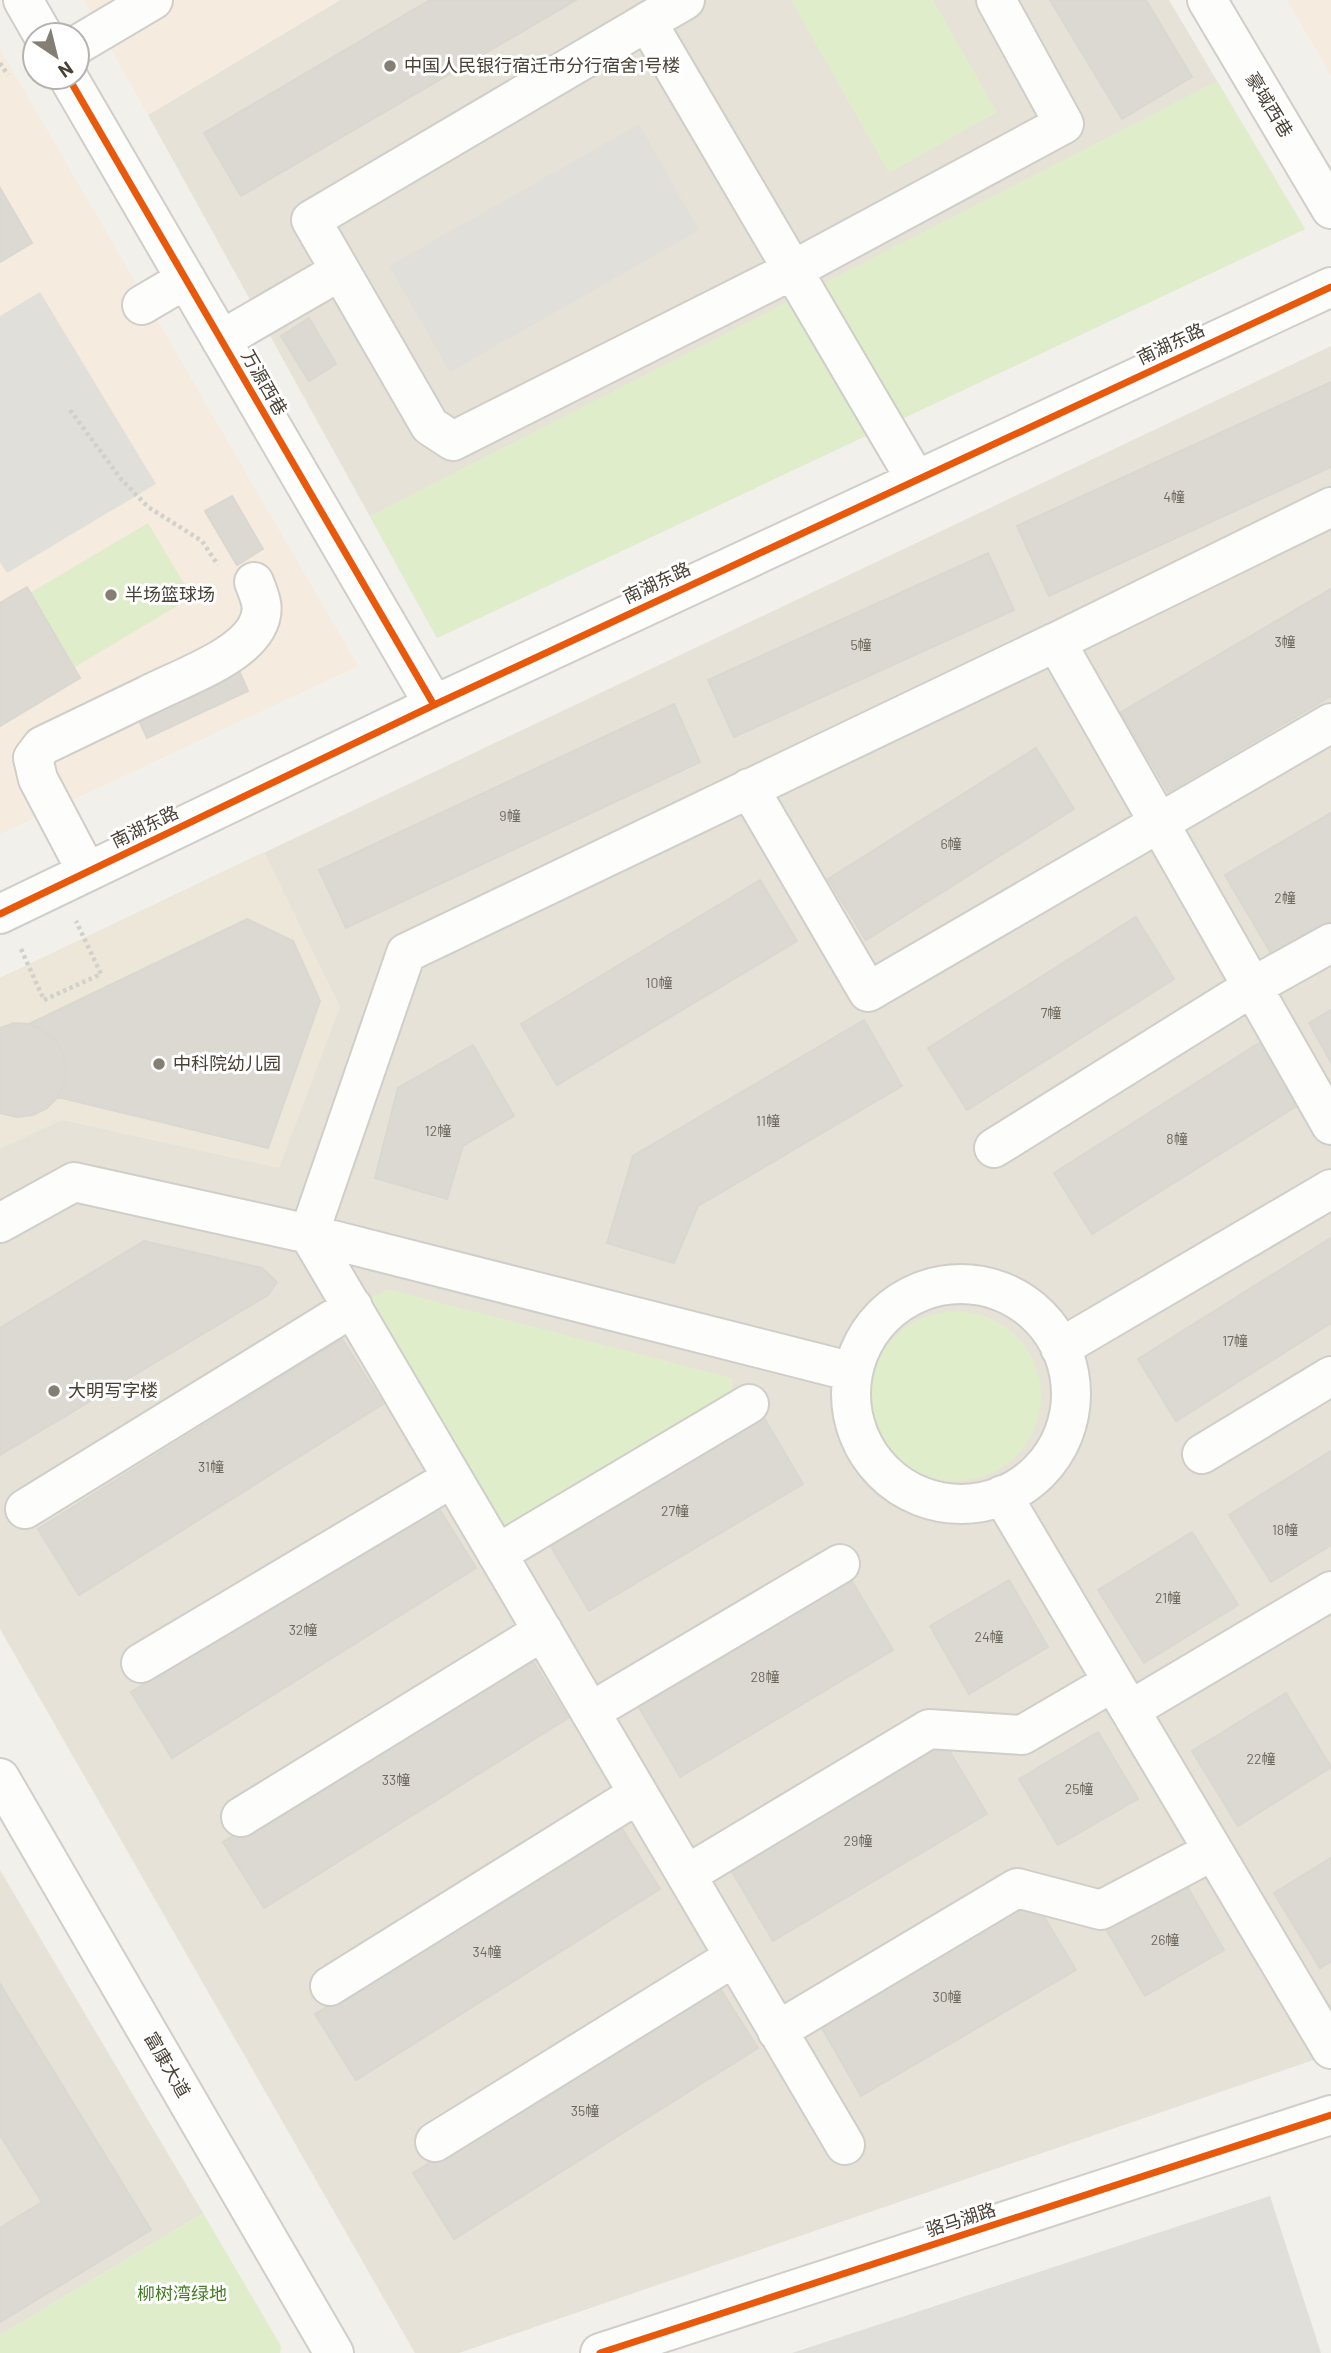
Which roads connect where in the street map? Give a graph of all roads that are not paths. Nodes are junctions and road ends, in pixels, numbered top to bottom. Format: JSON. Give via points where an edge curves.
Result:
{"nodes":[{"id":1,"x":23,"y":0,"type":"edge"},
{"id":2,"x":153,"y":0,"type":"edge"},
{"id":3,"x":685,"y":0,"type":"edge"},
{"id":4,"x":996,"y":0,"type":"edge"},
{"id":5,"x":1207,"y":0,"type":"edge"},
{"id":6,"x":35,"y":21,"type":"edge"},
{"id":7,"x":647,"y":22,"type":"junction"},
{"id":8,"x":91,"y":37,"type":"edge"},
{"id":9,"x":76,"y":91,"type":"edge"},
{"id":10,"x":1331,"y":209,"type":"edge"},
{"id":11,"x":793,"y":270,"type":"junction"},
{"id":12,"x":340,"y":271,"type":"junction"},
{"id":13,"x":186,"y":279,"type":"junction"},
{"id":14,"x":1331,"y":287,"type":"edge"},
{"id":15,"x":142,"y":305,"type":"dead end"},
{"id":16,"x":221,"y":340,"type":"junction"},
{"id":17,"x":916,"y":480,"type":"junction"},
{"id":18,"x":1331,"y":507,"type":"edge"},
{"id":19,"x":238,"y":576,"type":"road end"},
{"id":20,"x":1056,"y":642,"type":"junction"},
{"id":21,"x":434,"y":705,"type":"junction"},
{"id":22,"x":1331,"y":723,"type":"edge"},
{"id":23,"x":749,"y":788,"type":"junction"},
{"id":24,"x":1160,"y":824,"type":"junction"},
{"id":25,"x":74,"y":879,"type":"junction"},
{"id":26,"x":1,"y":910,"type":"edge"},
{"id":27,"x":1331,"y":943,"type":"edge"},
{"id":28,"x":1252,"y":987,"type":"junction"},
{"id":29,"x":1331,"y":1125,"type":"edge"},
{"id":30,"x":994,"y":1148,"type":"dead end"},
{"id":31,"x":1331,"y":1189,"type":"edge"},
{"id":32,"x":0,"y":1223,"type":"edge"},
{"id":33,"x":309,"y":1234,"type":"junction"},
{"id":34,"x":353,"y":1307,"type":"junction"},
{"id":35,"x":1060,"y":1348,"type":"junction"},
{"id":36,"x":853,"y":1372,"type":"junction"},
{"id":37,"x":1331,"y":1376,"type":"edge"},
{"id":38,"x":749,"y":1404,"type":"dead end"},
{"id":39,"x":1202,"y":1454,"type":"dead end"},
{"id":40,"x":452,"y":1478,"type":"junction"},
{"id":41,"x":1002,"y":1495,"type":"junction"},
{"id":42,"x":25,"y":1509,"type":"dead end"},
{"id":43,"x":497,"y":1555,"type":"junction"},
{"id":44,"x":840,"y":1564,"type":"dead end"},
{"id":45,"x":1331,"y":1591,"type":"edge"},
{"id":46,"x":543,"y":1631,"type":"junction"},
{"id":47,"x":141,"y":1663,"type":"dead end"},
{"id":48,"x":1121,"y":1696,"type":"junction"},
{"id":49,"x":590,"y":1712,"type":"junction"},
{"id":50,"x":0,"y":1778,"type":"edge"},
{"id":51,"x":638,"y":1794,"type":"junction"},
{"id":52,"x":241,"y":1817,"type":"dead end"},
{"id":53,"x":1213,"y":1851,"type":"junction"},
{"id":54,"x":686,"y":1875,"type":"junction"},
{"id":55,"x":734,"y":1957,"type":"junction"},
{"id":56,"x":330,"y":1986,"type":"dead end"},
{"id":57,"x":778,"y":2031,"type":"junction"},
{"id":58,"x":1331,"y":2049,"type":"edge"},
{"id":59,"x":1331,"y":2115,"type":"edge"},
{"id":60,"x":435,"y":2142,"type":"dead end"},
{"id":61,"x":845,"y":2145,"type":"dead end"},
{"id":62,"x":334,"y":2353,"type":"edge"},
{"id":63,"x":600,"y":2353,"type":"edge"}],
"edges":[{"from":1,"to":6,"type":"street"},
{"from":2,"to":8,"type":"street"},
{"from":3,"to":7,"type":"street"},
{"from":4,"to":11,"type":"street","via":[[1064,124]]},
{"from":5,"to":10,"type":"street","name":"豪域西巷"},
{"from":7,"to":11,"type":"street"},
{"from":7,"to":12,"type":"street","via":[[311,220]]},
{"from":9,"to":13,"type":"street","name":"万源西巷"},
{"from":11,"to":12,"type":"street","via":[[453,441],[430,426]]},
{"from":11,"to":17,"type":"street"},
{"from":12,"to":16,"type":"street"},
{"from":13,"to":15,"type":"street"},
{"from":13,"to":16,"type":"street","name":"万源西巷"},
{"from":14,"to":17,"type":"street","name":"南湖东路"},
{"from":16,"to":21,"type":"street","name":"万源西巷"},
{"from":17,"to":21,"type":"street","name":"南湖东路"},
{"from":18,"to":20,"type":"street"},
{"from":19,"to":25,"type":"street","via":[[263,603],[255,629],[246,639],[217,661],[42,746],[33,758]]},
{"from":20,"to":23,"type":"street"},
{"from":20,"to":24,"type":"street"},
{"from":21,"to":25,"type":"street","name":"南湖东路"},
{"from":22,"to":24,"type":"street"},
{"from":23,"to":24,"type":"street","via":[[868,992]]},
{"from":23,"to":33,"type":"street","via":[[406,953]]},
{"from":24,"to":28,"type":"street"},
{"from":25,"to":26,"type":"street","name":"南湖东路"},
{"from":27,"to":28,"type":"street"},
{"from":28,"to":29,"type":"street"},
{"from":28,"to":30,"type":"street"},
{"from":31,"to":35,"type":"street"},
{"from":32,"to":33,"type":"street","via":[[74,1182]]},
{"from":33,"to":34,"type":"street"},
{"from":33,"to":36,"type":"street"},
{"from":34,"to":40,"type":"street"},
{"from":34,"to":42,"type":"street"},
{"from":35,"to":36,"type":"street","via":[[1049,1327],[1022,1301],[988,1287],[950,1284],[913,1294],[882,1315],[860,1347]]},
{"from":35,"to":41,"type":"street","via":[[1067,1361],[1072,1396],[1065,1431],[1048,1462],[1022,1486]]},
{"from":36,"to":41,"type":"street","via":[[853,1421],[867,1454],[890,1480],[920,1497],[955,1505]]},
{"from":37,"to":39,"type":"street"},
{"from":38,"to":43,"type":"street"},
{"from":40,"to":43,"type":"street"},
{"from":40,"to":47,"type":"street"},
{"from":41,"to":48,"type":"street"},
{"from":43,"to":46,"type":"street"},
{"from":44,"to":49,"type":"street"},
{"from":45,"to":48,"type":"street"},
{"from":46,"to":49,"type":"street"},
{"from":46,"to":52,"type":"street"},
{"from":48,"to":53,"type":"street"},
{"from":48,"to":54,"type":"street","via":[[1022,1735],[929,1729]]},
{"from":49,"to":51,"type":"street"},
{"from":50,"to":62,"type":"street","name":"富康大道"},
{"from":51,"to":54,"type":"street"},
{"from":51,"to":56,"type":"street"},
{"from":53,"to":57,"type":"street","via":[[1101,1910],[1017,1888]]},
{"from":53,"to":58,"type":"street"},
{"from":54,"to":55,"type":"street"},
{"from":55,"to":57,"type":"street"},
{"from":55,"to":60,"type":"street"},
{"from":57,"to":61,"type":"street"},
{"from":59,"to":63,"type":"street","name":"骆马湖路"}]}
